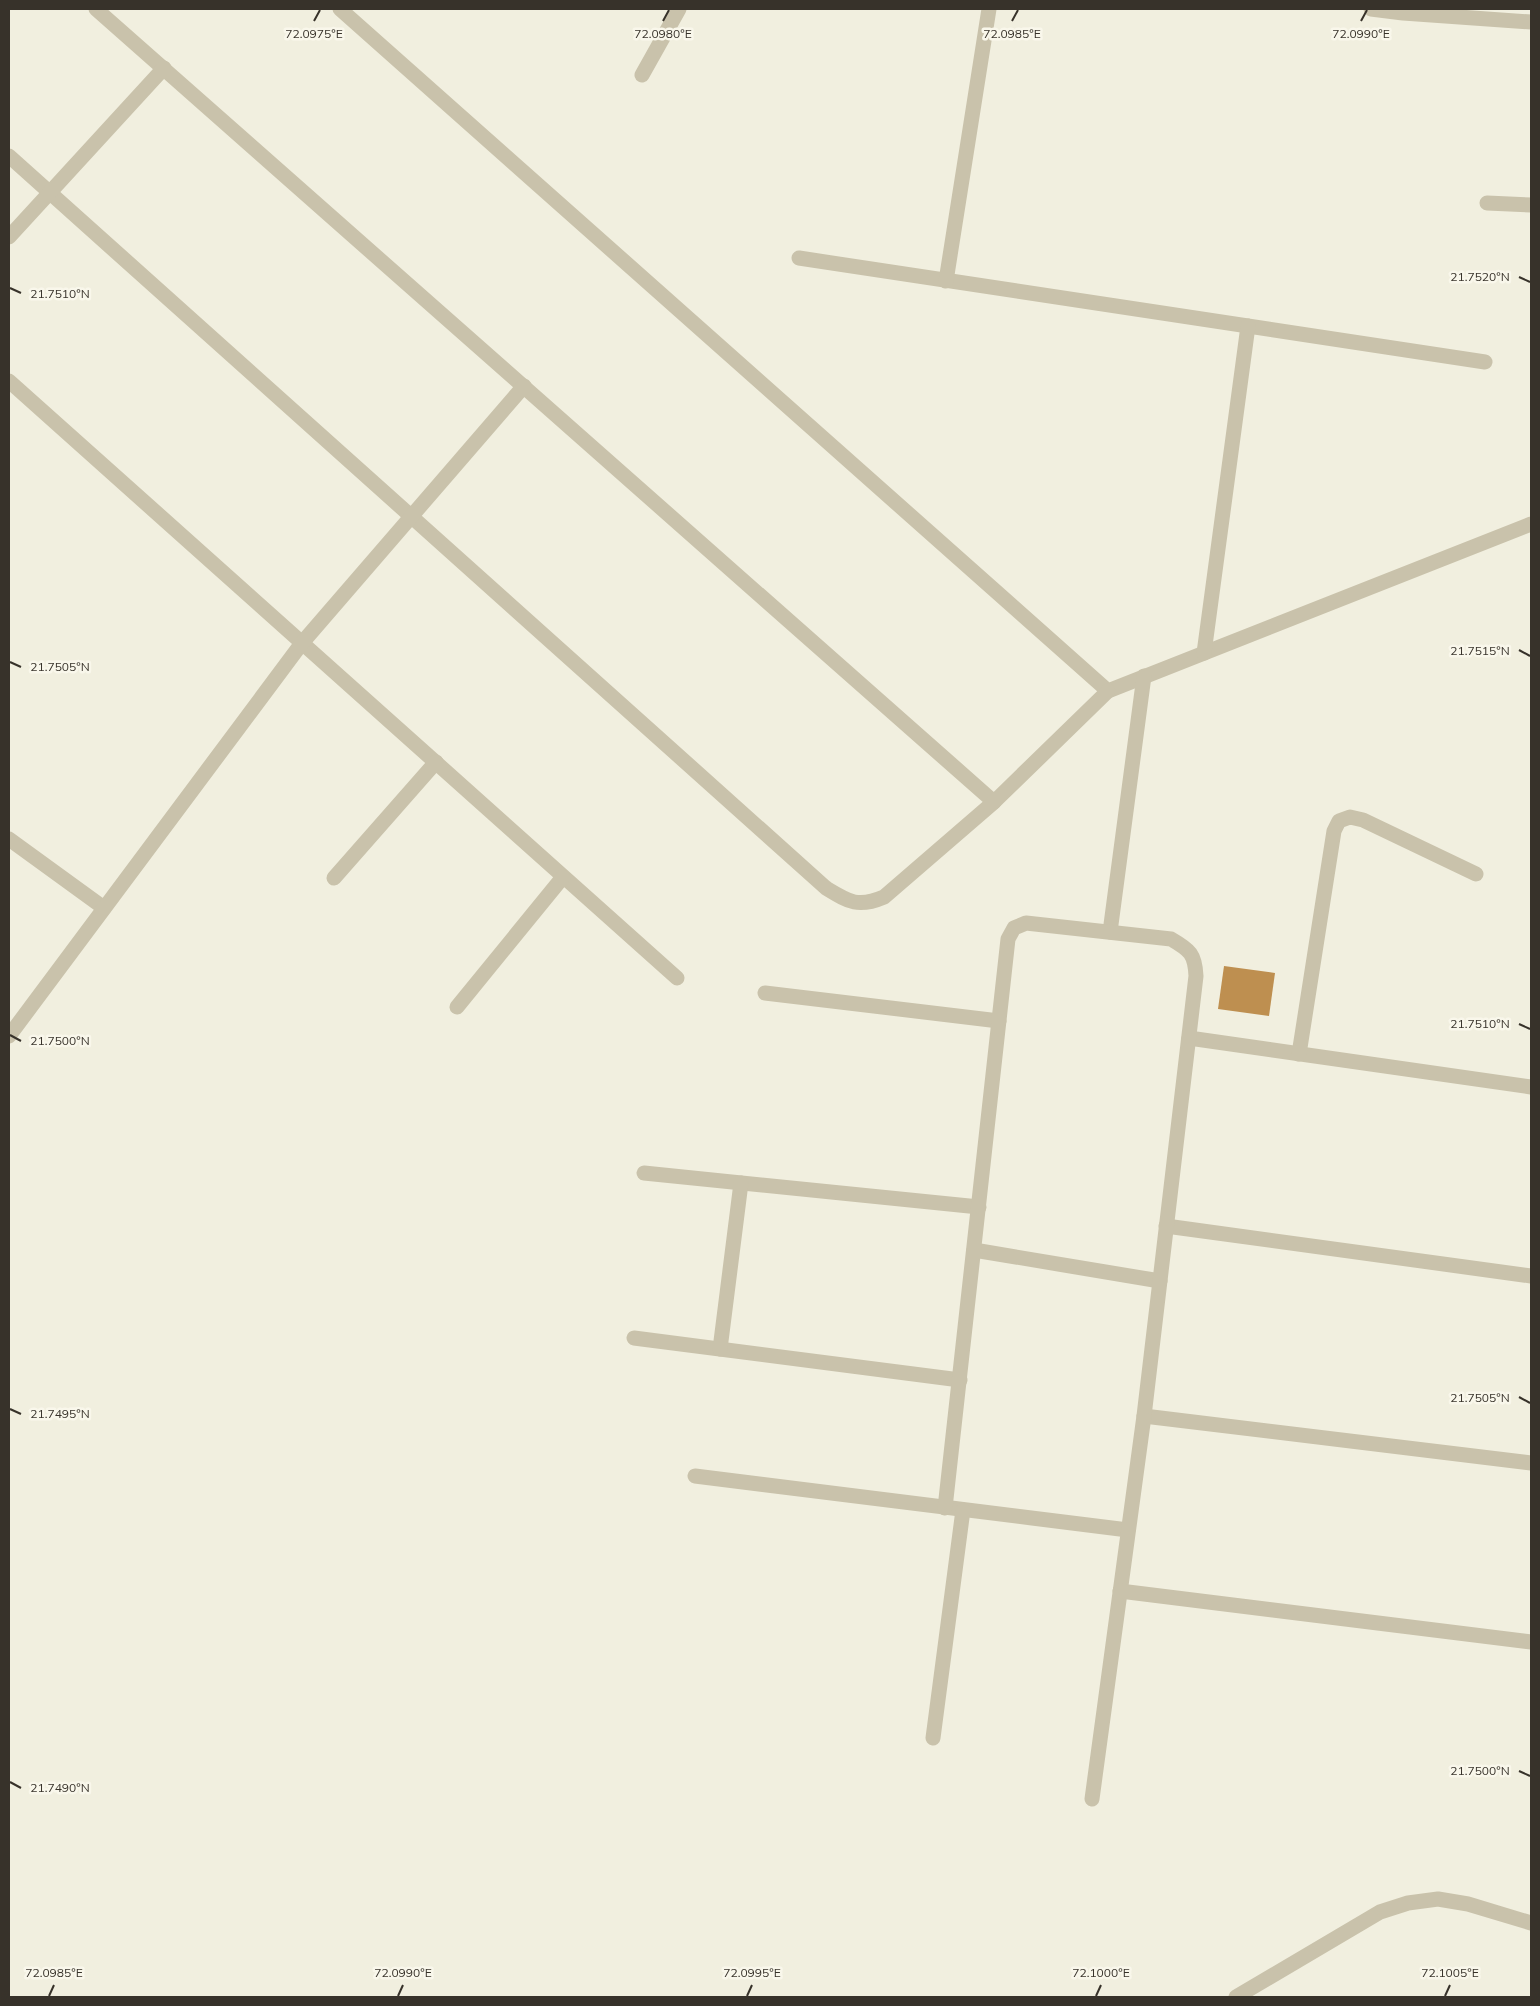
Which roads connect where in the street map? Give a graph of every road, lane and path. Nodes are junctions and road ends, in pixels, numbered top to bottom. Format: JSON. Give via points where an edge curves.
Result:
{"nodes":[{"id":1,"x":96,"y":9,"type":"edge"},
{"id":2,"x":340,"y":9,"type":"edge"},
{"id":3,"x":679,"y":9,"type":"edge"},
{"id":4,"x":989,"y":9,"type":"edge"},
{"id":5,"x":1371,"y":9,"type":"edge"},
{"id":6,"x":1449,"y":12,"type":"edge"},
{"id":7,"x":1531,"y":22,"type":"edge"},
{"id":8,"x":164,"y":68,"type":"junction"},
{"id":9,"x":642,"y":75,"type":"dead end"},
{"id":10,"x":9,"y":156,"type":"edge"},
{"id":11,"x":49,"y":191,"type":"junction"},
{"id":12,"x":1487,"y":203,"type":"dead end"},
{"id":13,"x":1531,"y":205,"type":"edge"},
{"id":14,"x":9,"y":237,"type":"edge"},
{"id":15,"x":800,"y":258,"type":"dead end"},
{"id":16,"x":946,"y":281,"type":"junction"},
{"id":17,"x":1248,"y":326,"type":"junction"},
{"id":18,"x":1485,"y":362,"type":"dead end"},
{"id":19,"x":9,"y":381,"type":"edge"},
{"id":20,"x":524,"y":386,"type":"junction"},
{"id":21,"x":412,"y":517,"type":"junction"},
{"id":22,"x":1531,"y":524,"type":"edge"},
{"id":23,"x":302,"y":643,"type":"junction"},
{"id":24,"x":1204,"y":653,"type":"junction"},
{"id":25,"x":1144,"y":676,"type":"junction"},
{"id":26,"x":1108,"y":690,"type":"junction"},
{"id":27,"x":436,"y":762,"type":"junction"},
{"id":28,"x":994,"y":802,"type":"junction"},
{"id":29,"x":9,"y":839,"type":"edge"},
{"id":30,"x":1476,"y":874,"type":"dead end"},
{"id":31,"x":563,"y":877,"type":"junction"},
{"id":32,"x":334,"y":878,"type":"dead end"},
{"id":33,"x":104,"y":908,"type":"junction"},
{"id":34,"x":1110,"y":932,"type":"junction"},
{"id":35,"x":677,"y":978,"type":"dead end"},
{"id":36,"x":765,"y":992,"type":"dead end"},
{"id":37,"x":457,"y":1006,"type":"dead end"},
{"id":38,"x":999,"y":1021,"type":"junction"},
{"id":39,"x":9,"y":1036,"type":"edge"},
{"id":40,"x":1189,"y":1038,"type":"junction"},
{"id":41,"x":1299,"y":1054,"type":"junction"},
{"id":42,"x":1531,"y":1087,"type":"edge"},
{"id":43,"x":644,"y":1173,"type":"dead end"},
{"id":44,"x":741,"y":1183,"type":"junction"},
{"id":45,"x":979,"y":1207,"type":"junction"},
{"id":46,"x":1166,"y":1226,"type":"junction"},
{"id":47,"x":974,"y":1250,"type":"junction"},
{"id":48,"x":1531,"y":1276,"type":"edge"},
{"id":49,"x":1160,"y":1281,"type":"junction"},
{"id":50,"x":634,"y":1338,"type":"dead end"},
{"id":51,"x":720,"y":1349,"type":"junction"},
{"id":52,"x":960,"y":1380,"type":"junction"},
{"id":53,"x":1144,"y":1416,"type":"junction"},
{"id":54,"x":1531,"y":1463,"type":"edge"},
{"id":55,"x":696,"y":1476,"type":"dead end"},
{"id":56,"x":945,"y":1508,"type":"junction"},
{"id":57,"x":963,"y":1510,"type":"junction"},
{"id":58,"x":1128,"y":1530,"type":"junction"},
{"id":59,"x":1120,"y":1591,"type":"junction"},
{"id":60,"x":1531,"y":1642,"type":"edge"},
{"id":61,"x":934,"y":1738,"type":"dead end"},
{"id":62,"x":1092,"y":1799,"type":"dead end"},
{"id":63,"x":1531,"y":1923,"type":"edge"},
{"id":64,"x":1236,"y":1997,"type":"edge"}],
"edges":[{"from":1,"to":8,"type":"street"},
{"from":2,"to":26,"type":"street"},
{"from":3,"to":9,"type":"street"},
{"from":4,"to":16,"type":"street"},
{"from":5,"to":6,"type":"street"},
{"from":6,"to":7,"type":"street"},
{"from":8,"to":11,"type":"street"},
{"from":8,"to":20,"type":"street"},
{"from":10,"to":11,"type":"street"},
{"from":11,"to":14,"type":"street"},
{"from":11,"to":21,"type":"street"},
{"from":12,"to":13,"type":"street"},
{"from":15,"to":16,"type":"street"},
{"from":16,"to":17,"type":"street"},
{"from":17,"to":18,"type":"street"},
{"from":17,"to":24,"type":"street"},
{"from":19,"to":23,"type":"street"},
{"from":20,"to":21,"type":"street"},
{"from":20,"to":28,"type":"street"},
{"from":21,"to":23,"type":"street"},
{"from":21,"to":28,"type":"street","via":[[826,888],[848,901],[866,904],[884,896]]},
{"from":22,"to":24,"type":"street"},
{"from":23,"to":27,"type":"street"},
{"from":23,"to":33,"type":"street"},
{"from":24,"to":25,"type":"street"},
{"from":25,"to":26,"type":"street"},
{"from":25,"to":34,"type":"street"},
{"from":26,"to":28,"type":"street"},
{"from":27,"to":31,"type":"street"},
{"from":27,"to":32,"type":"street"},
{"from":29,"to":33,"type":"street"},
{"from":30,"to":41,"type":"street","via":[[1363,820],[1350,817],[1339,821],[1334,831]]},
{"from":31,"to":35,"type":"street"},
{"from":31,"to":37,"type":"street"},
{"from":33,"to":39,"type":"street"},
{"from":34,"to":38,"type":"street","via":[[1026,923],[1014,928],[1008,939]]},
{"from":34,"to":40,"type":"street","via":[[1171,939],[1191,954],[1195,960],[1196,976]]},
{"from":36,"to":38,"type":"street"},
{"from":38,"to":45,"type":"street"},
{"from":40,"to":41,"type":"street"},
{"from":40,"to":46,"type":"street"},
{"from":41,"to":42,"type":"street"},
{"from":43,"to":44,"type":"street"},
{"from":44,"to":45,"type":"street"},
{"from":44,"to":51,"type":"street"},
{"from":45,"to":47,"type":"street"},
{"from":46,"to":48,"type":"street"},
{"from":46,"to":49,"type":"street"},
{"from":47,"to":49,"type":"street"},
{"from":47,"to":52,"type":"street"},
{"from":49,"to":53,"type":"street"},
{"from":50,"to":51,"type":"street"},
{"from":51,"to":52,"type":"street"},
{"from":52,"to":56,"type":"street"},
{"from":53,"to":54,"type":"street"},
{"from":53,"to":58,"type":"street"},
{"from":55,"to":56,"type":"street"},
{"from":56,"to":57,"type":"street"},
{"from":57,"to":58,"type":"street"},
{"from":57,"to":61,"type":"street"},
{"from":58,"to":59,"type":"street"},
{"from":59,"to":60,"type":"street"},
{"from":59,"to":62,"type":"street"},
{"from":63,"to":64,"type":"street","via":[[1468,1904],[1438,1900],[1408,1903],[1380,1912]]}]}
